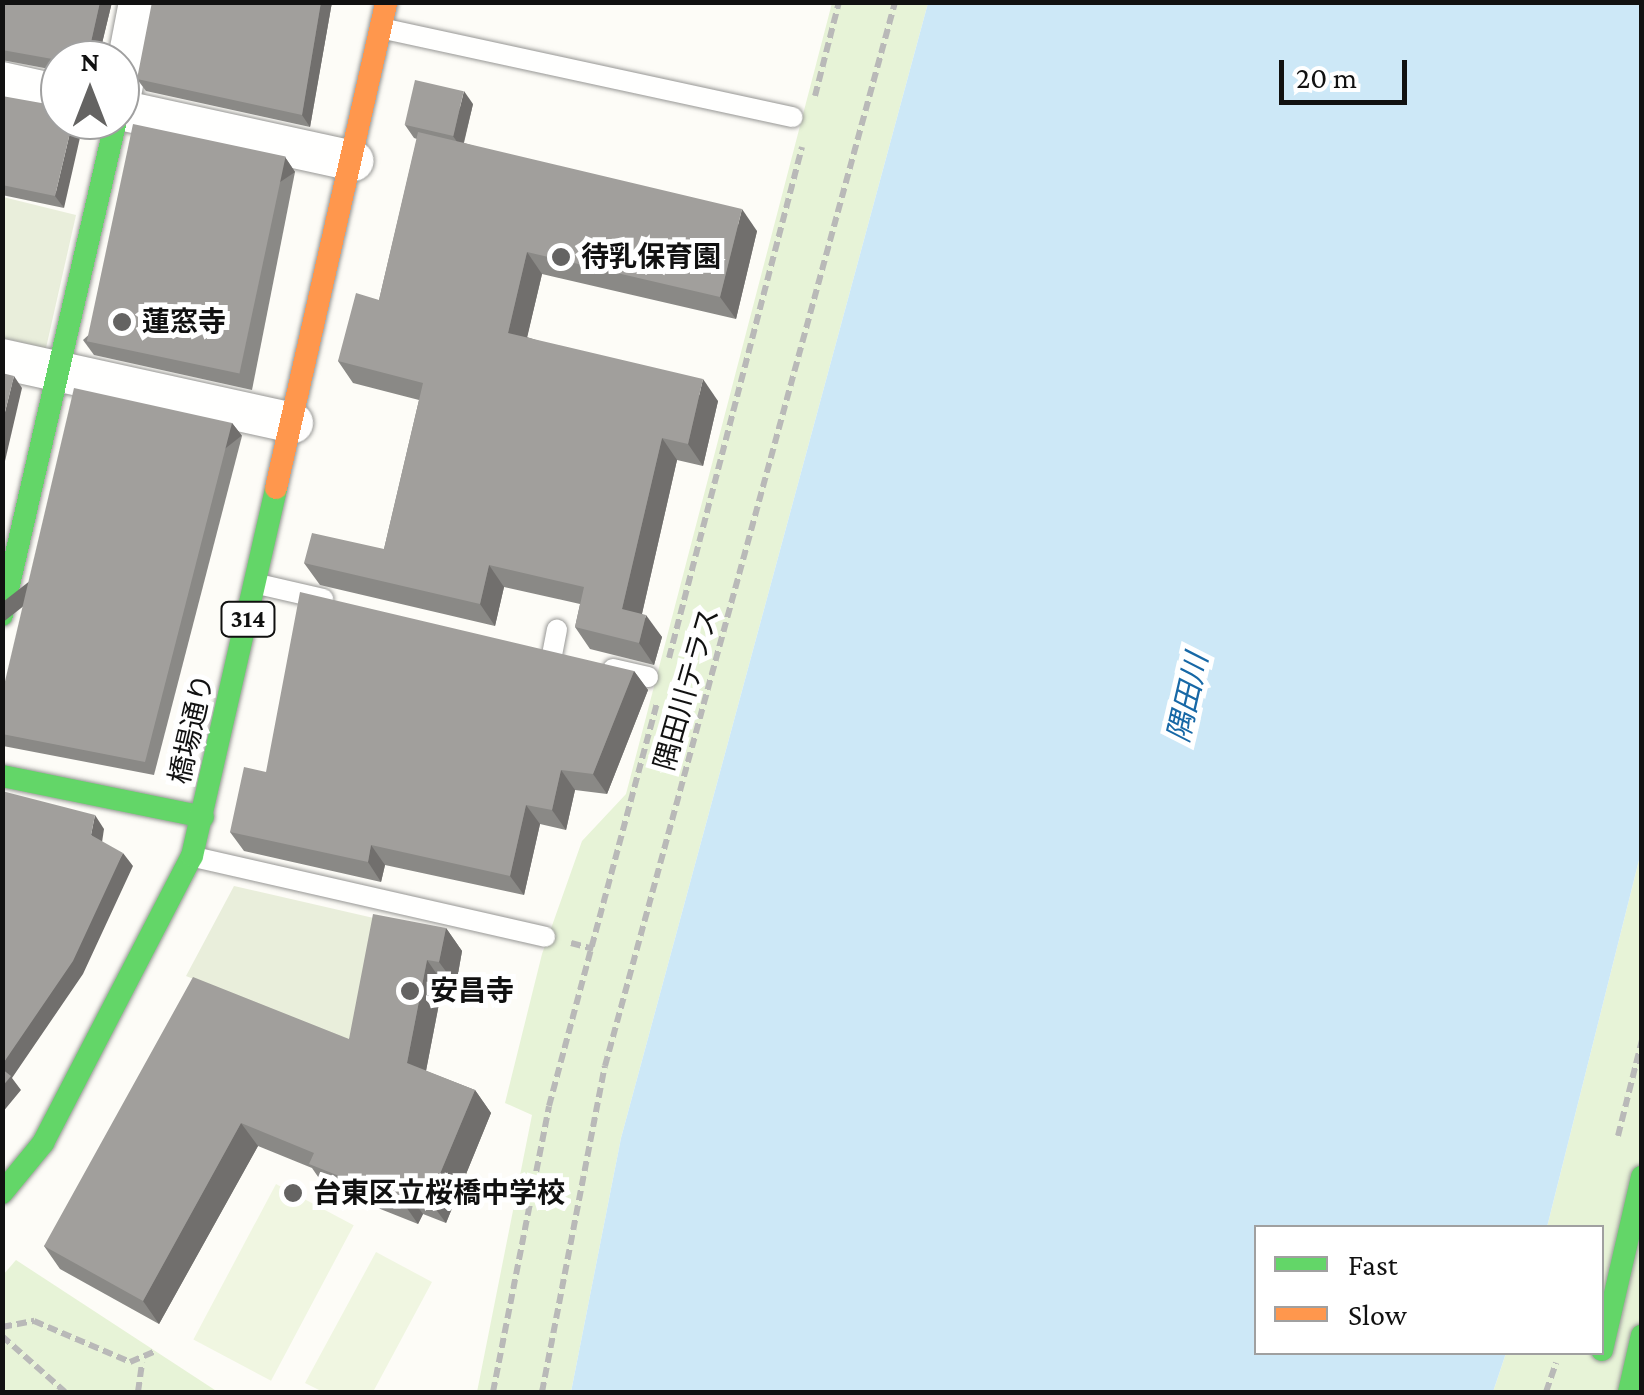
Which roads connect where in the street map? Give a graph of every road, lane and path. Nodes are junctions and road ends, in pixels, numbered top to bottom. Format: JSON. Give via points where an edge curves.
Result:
{"nodes":[{"id":1,"x":139,"y":2,"type":"edge"},
{"id":2,"x":386,"y":2,"type":"edge"},
{"id":3,"x":894,"y":2,"type":"edge"},
{"id":4,"x":380,"y":28,"type":"junction"},
{"id":5,"x":132,"y":40,"type":"edge"},
{"id":6,"x":2,"y":82,"type":"edge"},
{"id":7,"x":40,"y":91,"type":"edge"},
{"id":8,"x":140,"y":114,"type":"edge"},
{"id":9,"x":793,"y":117,"type":"dead end"},
{"id":10,"x":112,"y":140,"type":"edge"},
{"id":11,"x":354,"y":161,"type":"junction"},
{"id":12,"x":2,"y":359,"type":"edge"},
{"id":13,"x":64,"y":375,"type":"junction"},
{"id":14,"x":294,"y":423,"type":"junction"},
{"id":15,"x":256,"y":584,"type":"junction"},
{"id":16,"x":348,"y":606,"type":"edge"},
{"id":17,"x":2,"y":615,"type":"edge"},
{"id":18,"x":558,"y":629,"type":"dead end"},
{"id":19,"x":648,"y":678,"type":"dead end"},
{"id":20,"x":2,"y":776,"type":"edge"},
{"id":21,"x":203,"y":817,"type":"junction"},
{"id":22,"x":192,"y":856,"type":"junction"},
{"id":23,"x":545,"y":936,"type":"dead end"},
{"id":24,"x":1642,"y":1177,"type":"edge"},
{"id":25,"x":2,"y":1193,"type":"edge"},
{"id":26,"x":2,"y":1327,"type":"edge"},
{"id":27,"x":1642,"y":1335,"type":"edge"},
{"id":28,"x":2,"y":1336,"type":"edge"},
{"id":29,"x":1604,"y":1338,"type":"edge"},
{"id":30,"x":156,"y":1351,"type":"dead end"},
{"id":31,"x":1559,"y":1355,"type":"edge"},
{"id":32,"x":1600,"y":1355,"type":"edge"},
{"id":33,"x":142,"y":1362,"type":"junction"},
{"id":34,"x":1595,"y":1379,"type":"dead end"},
{"id":35,"x":66,"y":1392,"type":"edge"},
{"id":36,"x":138,"y":1392,"type":"edge"},
{"id":37,"x":542,"y":1392,"type":"edge"},
{"id":38,"x":1546,"y":1392,"type":"edge"},
{"id":39,"x":1628,"y":1392,"type":"edge"}],
"edges":[{"from":1,"to":5,"type":"street"},
{"from":2,"to":4,"type":"main road","name":"橋場通り","number":"314"},
{"from":3,"to":37,"type":"path","name":"隅田川テラス","via":[[605,1066]]},
{"from":4,"to":9,"type":"lane"},
{"from":4,"to":11,"type":"main road","name":"橋場通り","number":"314"},
{"from":6,"to":7,"type":"street"},
{"from":8,"to":11,"type":"street"},
{"from":10,"to":13,"type":"main road"},
{"from":11,"to":14,"type":"main road","name":"橋場通り","number":"314"},
{"from":12,"to":13,"type":"street"},
{"from":13,"to":14,"type":"street"},
{"from":13,"to":17,"type":"main road"},
{"from":14,"to":15,"type":"main road","name":"橋場通り","number":"314"},
{"from":15,"to":16,"type":"lane"},
{"from":15,"to":21,"type":"main road","name":"橋場通り","number":"314"},
{"from":18,"to":19,"type":"lane","via":[[561,657]]},
{"from":20,"to":21,"type":"main road"},
{"from":21,"to":22,"type":"main road","name":"橋場通り","number":"314"},
{"from":22,"to":23,"type":"lane"},
{"from":22,"to":25,"type":"main road","name":"橋場通り","number":"314","via":[[43,1143]]},
{"from":24,"to":29,"type":"main road"},
{"from":26,"to":33,"type":"path","via":[[34,1321]]},
{"from":27,"to":39,"type":"main road"},
{"from":28,"to":35,"type":"path"},
{"from":30,"to":33,"type":"path"},
{"from":31,"to":38,"type":"path"},
{"from":32,"to":34,"type":"main road"},
{"from":33,"to":36,"type":"path"}]}
